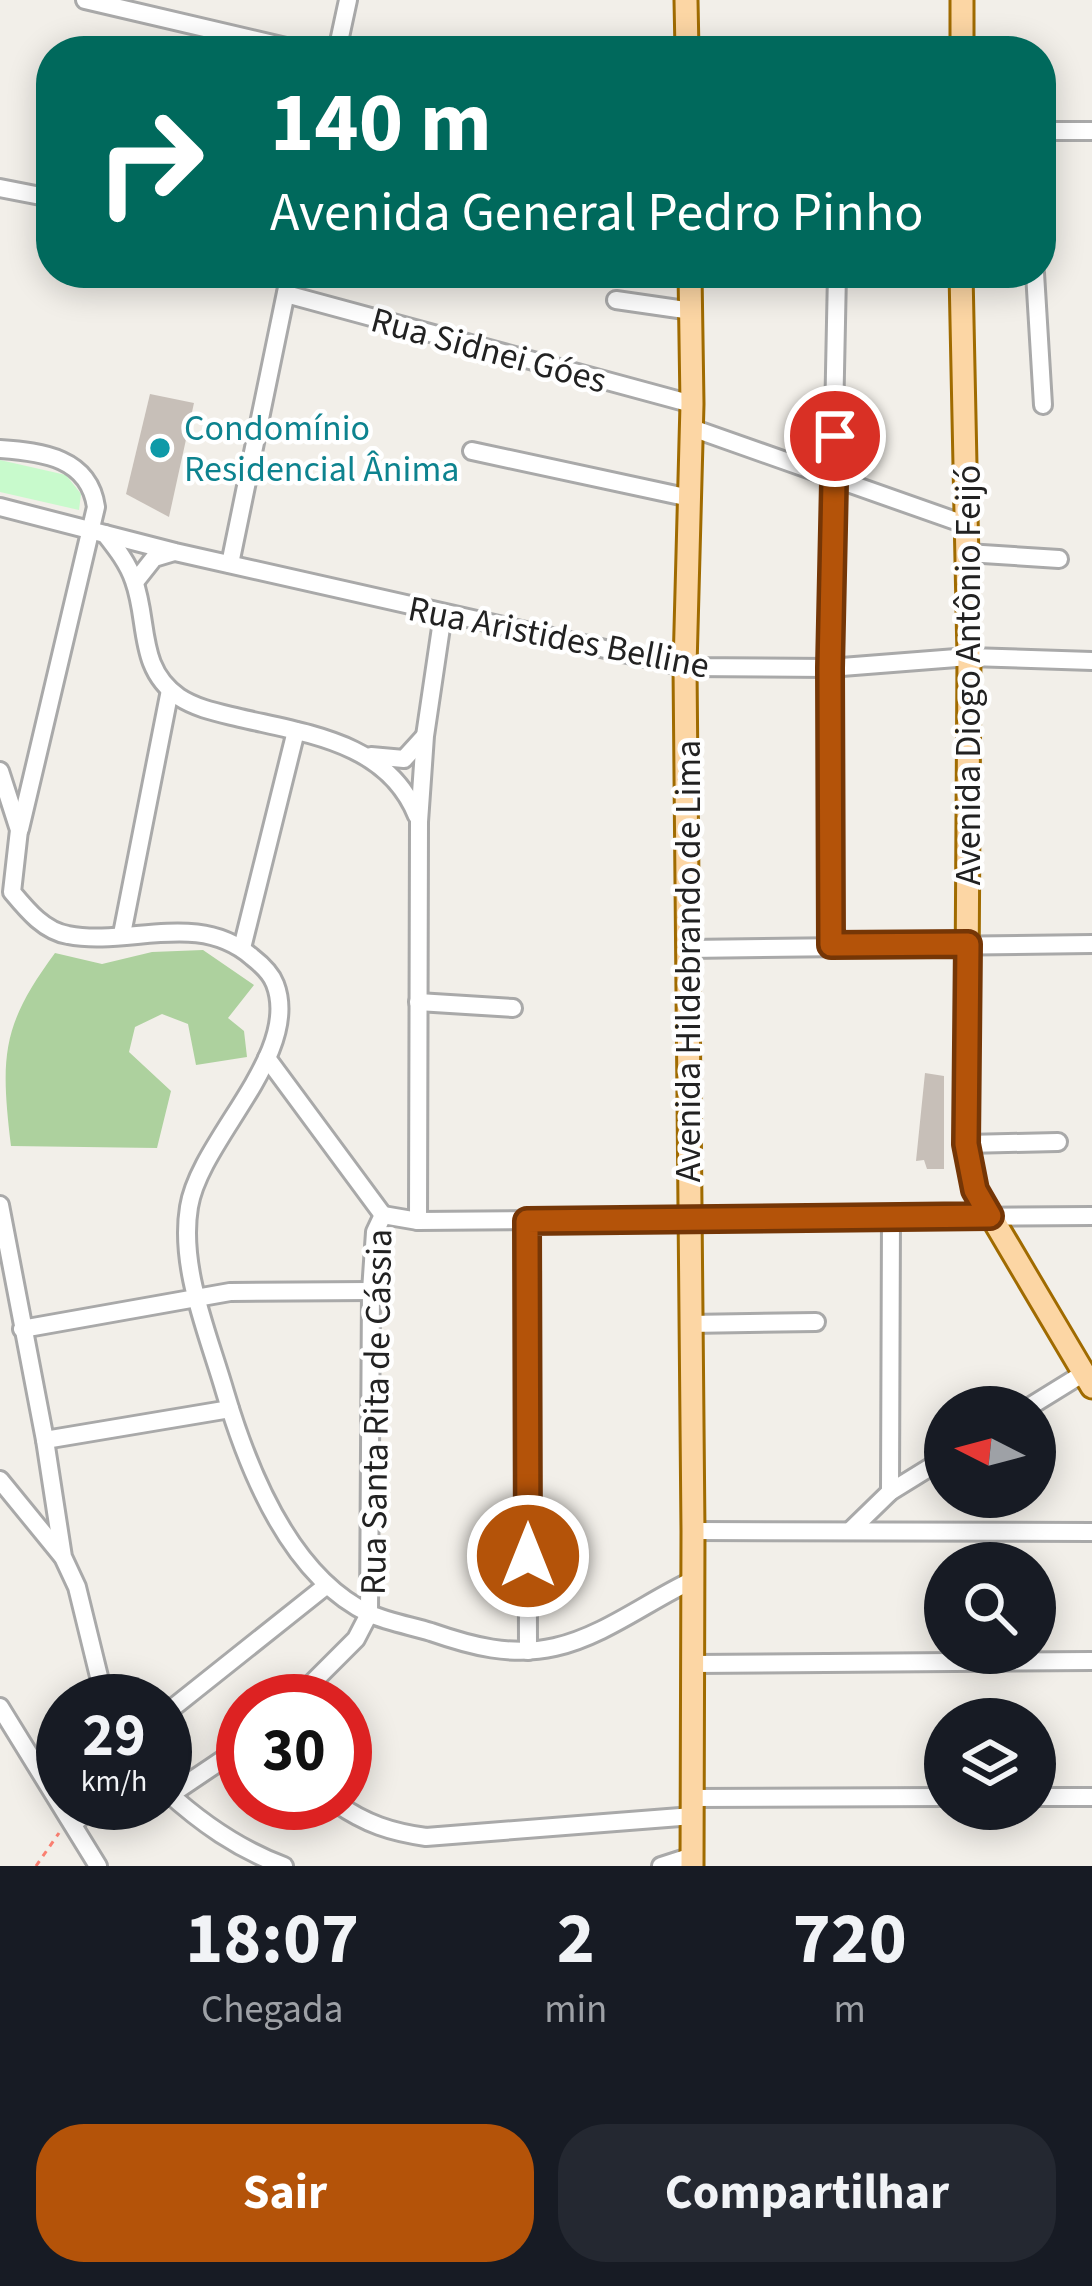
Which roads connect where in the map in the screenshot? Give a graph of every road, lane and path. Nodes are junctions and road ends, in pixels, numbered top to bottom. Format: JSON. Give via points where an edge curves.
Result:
{"nodes":[{"id":1,"x":85,"y":0,"type":"edge"},
{"id":2,"x":348,"y":0,"type":"edge"},
{"id":3,"x":686,"y":0,"type":"edge"},
{"id":4,"x":962,"y":0,"type":"edge"},
{"id":5,"x":239,"y":36,"type":"edge"},
{"id":6,"x":340,"y":36,"type":"edge"},
{"id":7,"x":687,"y":36,"type":"edge"},
{"id":8,"x":962,"y":36,"type":"edge"},
{"id":9,"x":1056,"y":131,"type":"edge"},
{"id":10,"x":1092,"y":131,"type":"edge"},
{"id":11,"x":0,"y":188,"type":"edge"},
{"id":12,"x":36,"y":195,"type":"edge"},
{"id":13,"x":287,"y":288,"type":"edge"},
{"id":14,"x":691,"y":288,"type":"edge"},
{"id":15,"x":837,"y":288,"type":"edge"},
{"id":16,"x":962,"y":288,"type":"edge"},
{"id":17,"x":1036,"y":288,"type":"edge"},
{"id":18,"x":286,"y":294,"type":"junction"},
{"id":19,"x":616,"y":300,"type":"dead end"},
{"id":20,"x":692,"y":311,"type":"junction"},
{"id":21,"x":692,"y":404,"type":"junction"},
{"id":22,"x":1043,"y":405,"type":"dead end"},
{"id":23,"x":692,"y":428,"type":"junction"},
{"id":24,"x":0,"y":449,"type":"edge"},
{"id":25,"x":472,"y":451,"type":"dead end"},
{"id":26,"x":834,"y":477,"type":"junction"},
{"id":27,"x":690,"y":497,"type":"junction"},
{"id":28,"x":0,"y":507,"type":"edge"},
{"id":29,"x":967,"y":525,"type":"junction"},
{"id":30,"x":98,"y":532,"type":"junction"},
{"id":31,"x":175,"y":552,"type":"junction"},
{"id":32,"x":967,"y":553,"type":"junction"},
{"id":33,"x":1059,"y":559,"type":"dead end"},
{"id":34,"x":230,"y":564,"type":"junction"},
{"id":35,"x":135,"y":583,"type":"junction"},
{"id":36,"x":443,"y":614,"type":"junction"},
{"id":37,"x":969,"y":657,"type":"junction"},
{"id":38,"x":1092,"y":661,"type":"edge"},
{"id":39,"x":685,"y":667,"type":"junction"},
{"id":40,"x":830,"y":668,"type":"junction"},
{"id":41,"x":170,"y":690,"type":"junction"},
{"id":42,"x":296,"y":730,"type":"junction"},
{"id":43,"x":425,"y":736,"type":"junction"},
{"id":44,"x":368,"y":755,"type":"junction"},
{"id":45,"x":0,"y":771,"type":"edge"},
{"id":46,"x":419,"y":822,"type":"junction"},
{"id":47,"x":19,"y":830,"type":"junction"},
{"id":48,"x":12,"y":892,"type":"junction"},
{"id":49,"x":0,"y":910,"type":"edge"},
{"id":50,"x":122,"y":934,"type":"junction"},
{"id":51,"x":968,"y":944,"type":"junction"},
{"id":52,"x":1092,"y":944,"type":"edge"},
{"id":53,"x":831,"y":945,"type":"junction"},
{"id":54,"x":242,"y":949,"type":"junction"},
{"id":55,"x":687,"y":949,"type":"junction"},
{"id":56,"x":418,"y":1002,"type":"junction"},
{"id":57,"x":513,"y":1008,"type":"dead end"},
{"id":58,"x":267,"y":1058,"type":"junction"},
{"id":59,"x":1058,"y":1142,"type":"dead end"},
{"id":60,"x":966,"y":1144,"type":"junction"},
{"id":61,"x":0,"y":1205,"type":"edge"},
{"id":62,"x":383,"y":1215,"type":"junction"},
{"id":63,"x":891,"y":1216,"type":"junction"},
{"id":64,"x":990,"y":1216,"type":"junction"},
{"id":65,"x":1092,"y":1216,"type":"edge"},
{"id":66,"x":689,"y":1219,"type":"junction"},
{"id":67,"x":418,"y":1221,"type":"junction"},
{"id":68,"x":527,"y":1221,"type":"junction"},
{"id":69,"x":371,"y":1291,"type":"junction"},
{"id":70,"x":197,"y":1296,"type":"junction"},
{"id":71,"x":816,"y":1322,"type":"dead end"},
{"id":72,"x":688,"y":1324,"type":"junction"},
{"id":73,"x":22,"y":1329,"type":"junction"},
{"id":74,"x":1088,"y":1380,"type":"edge"},
{"id":75,"x":1056,"y":1395,"type":"edge"},
{"id":76,"x":230,"y":1409,"type":"junction"},
{"id":77,"x":45,"y":1440,"type":"junction"},
{"id":78,"x":924,"y":1472,"type":"edge"},
{"id":79,"x":0,"y":1480,"type":"edge"},
{"id":80,"x":890,"y":1492,"type":"junction"},
{"id":81,"x":852,"y":1529,"type":"junction"},
{"id":82,"x":693,"y":1531,"type":"junction"},
{"id":83,"x":1092,"y":1532,"type":"edge"},
{"id":84,"x":63,"y":1557,"type":"junction"},
{"id":85,"x":693,"y":1580,"type":"junction"},
{"id":86,"x":327,"y":1585,"type":"junction"},
{"id":87,"x":370,"y":1613,"type":"junction"},
{"id":88,"x":528,"y":1651,"type":"junction"},
{"id":89,"x":1092,"y":1660,"type":"edge"},
{"id":90,"x":694,"y":1664,"type":"junction"},
{"id":91,"x":98,"y":1674,"type":"edge"},
{"id":92,"x":321,"y":1674,"type":"edge"},
{"id":93,"x":192,"y":1692,"type":"edge"},
{"id":94,"x":0,"y":1707,"type":"edge"},
{"id":95,"x":36,"y":1760,"type":"edge"},
{"id":96,"x":1056,"y":1797,"type":"edge"},
{"id":97,"x":1092,"y":1797,"type":"edge"},
{"id":98,"x":924,"y":1798,"type":"edge"},
{"id":99,"x":693,"y":1807,"type":"junction"},
{"id":100,"x":192,"y":1811,"type":"edge"},
{"id":101,"x":372,"y":1825,"type":"edge"},
{"id":102,"x":61,"y":1830,"type":"edge"},
{"id":103,"x":80,"y":1830,"type":"edge"},
{"id":104,"x":692,"y":1861,"type":"edge"},
{"id":105,"x":36,"y":1866,"type":"edge"},
{"id":106,"x":98,"y":1866,"type":"edge"},
{"id":107,"x":284,"y":1866,"type":"edge"},
{"id":108,"x":661,"y":1866,"type":"edge"}],
"edges":[{"from":1,"to":5,"type":"street"},
{"from":2,"to":6,"type":"street"},
{"from":3,"to":7,"type":"main road"},
{"from":4,"to":8,"type":"main road"},
{"from":9,"to":10,"type":"street"},
{"from":11,"to":12,"type":"street"},
{"from":13,"to":18,"type":"street"},
{"from":14,"to":20,"type":"main road","name":"Avenida Hildebrando de Lima"},
{"from":15,"to":26,"type":"street"},
{"from":16,"to":29,"type":"main road","name":"Avenida Diogo Antônio Feijó"},
{"from":17,"to":22,"type":"street"},
{"from":18,"to":21,"type":"street","name":"Rua Sidnei Góes"},
{"from":18,"to":34,"type":"street"},
{"from":19,"to":20,"type":"street"},
{"from":20,"to":21,"type":"main road","name":"Avenida Hildebrando de Lima"},
{"from":21,"to":23,"type":"main road","name":"Avenida Hildebrando de Lima"},
{"from":23,"to":26,"type":"street"},
{"from":23,"to":27,"type":"main road","name":"Avenida Hildebrando de Lima"},
{"from":24,"to":30,"type":"street","via":[[82,471],[94,493]]},
{"from":25,"to":27,"type":"street"},
{"from":26,"to":29,"type":"street"},
{"from":26,"to":40,"type":"street"},
{"from":27,"to":39,"type":"main road","name":"Avenida Hildebrando de Lima"},
{"from":28,"to":30,"type":"street","name":"Rua Aristides Belline"},
{"from":29,"to":32,"type":"main road","name":"Avenida Diogo Antônio Feijó"},
{"from":30,"to":31,"type":"street","name":"Rua Aristides Belline"},
{"from":30,"to":35,"type":"street"},
{"from":30,"to":47,"type":"street"},
{"from":31,"to":34,"type":"street","name":"Rua Aristides Belline"},
{"from":31,"to":35,"type":"street","via":[[146,564]]},
{"from":32,"to":33,"type":"street"},
{"from":32,"to":37,"type":"main road","name":"Avenida Diogo Antônio Feijó"},
{"from":34,"to":36,"type":"street","name":"Rua Aristides Belline"},
{"from":35,"to":41,"type":"street","via":[[146,648]]},
{"from":36,"to":39,"type":"street","name":"Rua Aristides Belline"},
{"from":36,"to":43,"type":"street"},
{"from":37,"to":38,"type":"street","name":"Rua Aristides Belline"},
{"from":37,"to":40,"type":"street","name":"Rua Aristides Belline"},
{"from":37,"to":51,"type":"main road","name":"Avenida Diogo Antônio Feijó"},
{"from":39,"to":40,"type":"street","name":"Rua Aristides Belline"},
{"from":39,"to":55,"type":"main road","name":"Avenida Hildebrando de Lima"},
{"from":40,"to":53,"type":"street"},
{"from":41,"to":42,"type":"street","via":[[196,706]]},
{"from":41,"to":50,"type":"street"},
{"from":42,"to":44,"type":"street"},
{"from":42,"to":54,"type":"street"},
{"from":43,"to":44,"type":"street","via":[[404,759]]},
{"from":43,"to":46,"type":"street"},
{"from":44,"to":46,"type":"street","via":[[407,791]]},
{"from":45,"to":47,"type":"street"},
{"from":46,"to":56,"type":"street"},
{"from":47,"to":48,"type":"street"},
{"from":48,"to":49,"type":"street"},
{"from":48,"to":50,"type":"street","via":[[55,932]]},
{"from":50,"to":54,"type":"street","via":[[185,932]]},
{"from":51,"to":52,"type":"street"},
{"from":51,"to":53,"type":"street"},
{"from":51,"to":60,"type":"main road","name":"Avenida Diogo Antônio Feijó"},
{"from":53,"to":55,"type":"street"},
{"from":54,"to":58,"type":"street","via":[[272,977],[279,998]]},
{"from":55,"to":66,"type":"main road","name":"Avenida Hildebrando de Lima"},
{"from":56,"to":57,"type":"street"},
{"from":56,"to":67,"type":"street"},
{"from":58,"to":62,"type":"street","name":"Rua Santa Rita de Cássia"},
{"from":58,"to":70,"type":"street","via":[[192,1192],[187,1247]]},
{"from":59,"to":60,"type":"street"},
{"from":60,"to":64,"type":"main road","name":"Avenida Diogo Antônio Feijó","via":[[975,1190]]},
{"from":61,"to":73,"type":"street"},
{"from":62,"to":67,"type":"street"},
{"from":62,"to":69,"type":"street","name":"Rua Santa Rita de Cássia"},
{"from":63,"to":64,"type":"street"},
{"from":63,"to":66,"type":"street"},
{"from":63,"to":80,"type":"street"},
{"from":64,"to":65,"type":"street"},
{"from":64,"to":74,"type":"main road","name":"Avenida Diogo Antônio Feijó"},
{"from":66,"to":68,"type":"street"},
{"from":66,"to":72,"type":"main road","name":"Avenida Hildebrando de Lima"},
{"from":67,"to":68,"type":"street"},
{"from":68,"to":88,"type":"street"},
{"from":69,"to":70,"type":"street"},
{"from":69,"to":87,"type":"street","name":"Rua Santa Rita de Cássia"},
{"from":70,"to":73,"type":"street"},
{"from":70,"to":76,"type":"street"},
{"from":71,"to":72,"type":"street"},
{"from":72,"to":82,"type":"main road","name":"Avenida Hildebrando de Lima"},
{"from":73,"to":77,"type":"street"},
{"from":74,"to":75,"type":"street"},
{"from":76,"to":77,"type":"street"},
{"from":76,"to":86,"type":"street","via":[[264,1492]]},
{"from":77,"to":84,"type":"street"},
{"from":78,"to":80,"type":"street"},
{"from":79,"to":84,"type":"street"},
{"from":80,"to":81,"type":"street"},
{"from":81,"to":82,"type":"street"},
{"from":81,"to":83,"type":"street"},
{"from":82,"to":85,"type":"main road","name":"Avenida Hildebrando de Lima"},
{"from":84,"to":91,"type":"street"},
{"from":85,"to":88,"type":"street","via":[[596,1631]]},
{"from":85,"to":90,"type":"main road","name":"Avenida Hildebrando de Lima"},
{"from":86,"to":87,"type":"street"},
{"from":86,"to":93,"type":"street"},
{"from":87,"to":88,"type":"street","via":[[471,1646]]},
{"from":87,"to":92,"type":"street","name":"Rua Santa Rita de Cássia"},
{"from":89,"to":90,"type":"street"},
{"from":90,"to":99,"type":"main road","name":"Avenida Hildebrando de Lima"},
{"from":94,"to":95,"type":"street"},
{"from":96,"to":97,"type":"street"},
{"from":98,"to":99,"type":"street"},
{"from":99,"to":101,"type":"street","via":[[427,1837]]},
{"from":99,"to":104,"type":"main road","name":"Avenida Hildebrando de Lima"},
{"from":100,"to":107,"type":"street","via":[[229,1841]]},
{"from":102,"to":105,"type":"path"},
{"from":103,"to":106,"type":"street"},
{"from":104,"to":108,"type":"street"}]}
